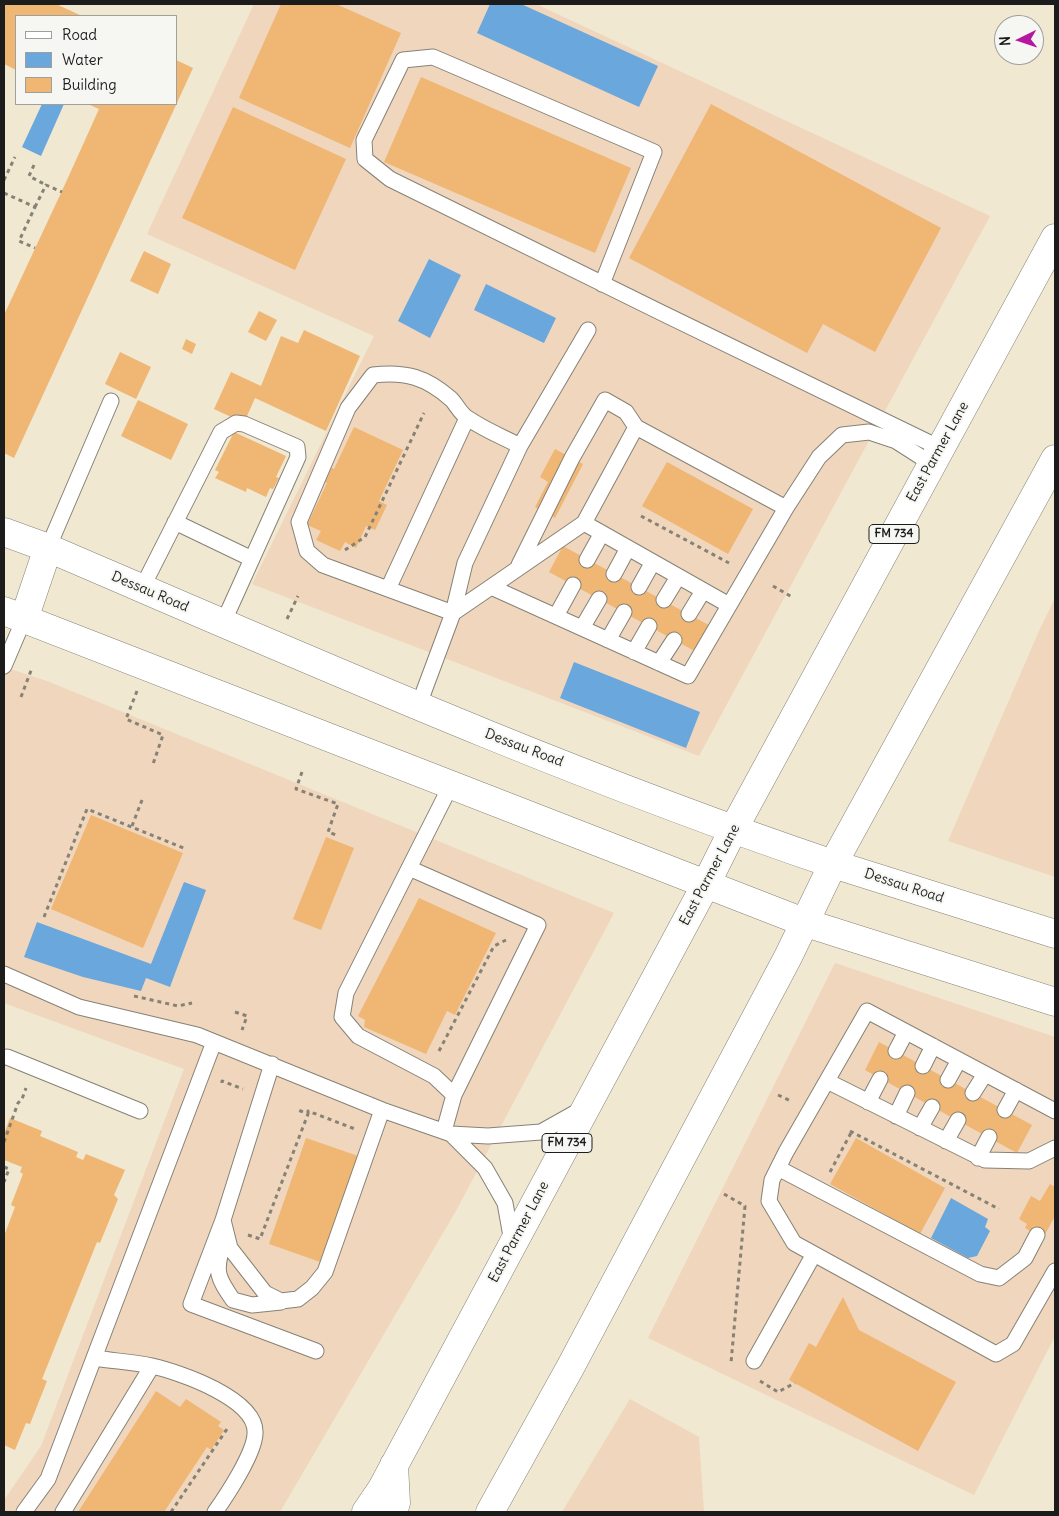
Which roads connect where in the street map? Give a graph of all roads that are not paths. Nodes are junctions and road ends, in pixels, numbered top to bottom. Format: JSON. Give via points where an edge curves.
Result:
{"nodes":[{"id":1,"x":1055,"y":238,"type":"edge"},
{"id":2,"x":602,"y":284,"type":"junction"},
{"id":3,"x":588,"y":330,"type":"dead end"},
{"id":4,"x":111,"y":401,"type":"dead end"},
{"id":5,"x":467,"y":418,"type":"junction"},
{"id":6,"x":636,"y":427,"type":"junction"},
{"id":7,"x":520,"y":446,"type":"junction"},
{"id":8,"x":936,"y":456,"type":"junction"},
{"id":9,"x":1055,"y":459,"type":"edge"},
{"id":10,"x":786,"y":508,"type":"junction"},
{"id":11,"x":175,"y":522,"type":"junction"},
{"id":12,"x":584,"y":523,"type":"junction"},
{"id":13,"x":4,"y":532,"type":"edge"},
{"id":14,"x":602,"y":533,"type":"junction"},
{"id":15,"x":48,"y":548,"type":"junction"},
{"id":16,"x":628,"y":548,"type":"junction"},
{"id":17,"x":252,"y":559,"type":"junction"},
{"id":18,"x":587,"y":560,"type":"dead end"},
{"id":19,"x":653,"y":562,"type":"junction"},
{"id":20,"x":518,"y":568,"type":"junction"},
{"id":21,"x":614,"y":574,"type":"dead end"},
{"id":22,"x":678,"y":576,"type":"junction"},
{"id":23,"x":573,"y":585,"type":"dead end"},
{"id":24,"x":491,"y":587,"type":"junction"},
{"id":25,"x":639,"y":587,"type":"dead end"},
{"id":26,"x":142,"y":588,"type":"junction"},
{"id":27,"x":388,"y":589,"type":"junction"},
{"id":28,"x":703,"y":591,"type":"junction"},
{"id":29,"x":599,"y":598,"type":"dead end"},
{"id":30,"x":664,"y":600,"type":"dead end"},
{"id":31,"x":728,"y":605,"type":"junction"},
{"id":32,"x":624,"y":612,"type":"dead end"},
{"id":33,"x":453,"y":613,"type":"junction"},
{"id":34,"x":689,"y":614,"type":"dead end"},
{"id":35,"x":14,"y":615,"type":"edge"},
{"id":36,"x":556,"y":616,"type":"junction"},
{"id":37,"x":222,"y":623,"type":"junction"},
{"id":38,"x":649,"y":626,"type":"dead end"},
{"id":39,"x":582,"y":628,"type":"junction"},
{"id":40,"x":608,"y":640,"type":"junction"},
{"id":41,"x":674,"y":640,"type":"dead end"},
{"id":42,"x":634,"y":652,"type":"junction"},
{"id":43,"x":659,"y":663,"type":"junction"},
{"id":44,"x":4,"y":666,"type":"edge"},
{"id":45,"x":418,"y":707,"type":"junction"},
{"id":46,"x":451,"y":785,"type":"junction"},
{"id":47,"x":733,"y":830,"type":"junction"},
{"id":48,"x":833,"y":864,"type":"junction"},
{"id":49,"x":409,"y":868,"type":"junction"},
{"id":50,"x":706,"y":884,"type":"junction"},
{"id":51,"x":806,"y":922,"type":"junction"},
{"id":52,"x":1055,"y":934,"type":"edge"},
{"id":53,"x":4,"y":974,"type":"edge"},
{"id":54,"x":1055,"y":1002,"type":"edge"},
{"id":55,"x":906,"y":1032,"type":"junction"},
{"id":56,"x":214,"y":1042,"type":"junction"},
{"id":57,"x":933,"y":1046,"type":"junction"},
{"id":58,"x":896,"y":1051,"type":"dead end"},
{"id":59,"x":5,"y":1059,"type":"edge"},
{"id":60,"x":959,"y":1060,"type":"junction"},
{"id":61,"x":272,"y":1064,"type":"junction"},
{"id":62,"x":923,"y":1066,"type":"dead end"},
{"id":63,"x":985,"y":1074,"type":"junction"},
{"id":64,"x":880,"y":1078,"type":"dead end"},
{"id":65,"x":948,"y":1080,"type":"dead end"},
{"id":66,"x":827,"y":1081,"type":"junction"},
{"id":67,"x":1016,"y":1090,"type":"junction"},
{"id":68,"x":907,"y":1093,"type":"dead end"},
{"id":69,"x":973,"y":1093,"type":"dead end"},
{"id":70,"x":454,"y":1095,"type":"junction"},
{"id":71,"x":868,"y":1102,"type":"junction"},
{"id":72,"x":587,"y":1106,"type":"junction"},
{"id":73,"x":932,"y":1107,"type":"dead end"},
{"id":74,"x":382,"y":1110,"type":"junction"},
{"id":75,"x":1005,"y":1110,"type":"dead end"},
{"id":76,"x":140,"y":1111,"type":"dead end"},
{"id":77,"x":1055,"y":1111,"type":"edge"},
{"id":78,"x":896,"y":1116,"type":"junction"},
{"id":79,"x":958,"y":1120,"type":"dead end"},
{"id":80,"x":920,"y":1128,"type":"junction"},
{"id":81,"x":447,"y":1132,"type":"junction"},
{"id":82,"x":989,"y":1137,"type":"dead end"},
{"id":83,"x":946,"y":1141,"type":"junction"},
{"id":84,"x":1055,"y":1148,"type":"edge"},
{"id":85,"x":978,"y":1158,"type":"junction"},
{"id":86,"x":778,"y":1168,"type":"junction"},
{"id":87,"x":225,"y":1227,"type":"junction"},
{"id":88,"x":1037,"y":1234,"type":"dead end"},
{"id":89,"x":512,"y":1245,"type":"junction"},
{"id":90,"x":814,"y":1254,"type":"junction"},
{"id":91,"x":1055,"y":1271,"type":"edge"},
{"id":92,"x":282,"y":1302,"type":"junction"},
{"id":93,"x":316,"y":1351,"type":"dead end"},
{"id":94,"x":95,"y":1358,"type":"junction"},
{"id":95,"x":754,"y":1361,"type":"dead end"},
{"id":96,"x":152,"y":1366,"type":"junction"},
{"id":97,"x":394,"y":1465,"type":"junction"},
{"id":98,"x":24,"y":1512,"type":"edge"},
{"id":99,"x":63,"y":1512,"type":"edge"},
{"id":100,"x":215,"y":1512,"type":"edge"},
{"id":101,"x":366,"y":1512,"type":"edge"},
{"id":102,"x":393,"y":1512,"type":"edge"},
{"id":103,"x":490,"y":1512,"type":"edge"}],
"edges":[{"from":1,"to":8,"type":"main road","name":"East Parmer Lane","number":"FM 734"},
{"from":2,"to":2,"type":"lane","via":[[390,179],[365,159],[364,140],[403,60],[433,57],[654,152]]},
{"from":2,"to":8,"type":"lane"},
{"from":3,"to":7,"type":"lane"},
{"from":4,"to":15,"type":"lane"},
{"from":5,"to":7,"type":"lane"},
{"from":5,"to":27,"type":"lane"},
{"from":5,"to":27,"type":"lane","via":[[431,383],[389,373],[373,375],[348,408],[299,522],[307,550],[323,565]]},
{"from":6,"to":10,"type":"lane"},
{"from":6,"to":12,"type":"lane"},
{"from":6,"to":20,"type":"lane","via":[[626,412],[605,400],[572,458]]},
{"from":7,"to":33,"type":"lane","via":[[465,563]]},
{"from":8,"to":10,"type":"lane","via":[[869,432],[842,435],[819,457]]},
{"from":8,"to":47,"type":"main road","name":"East Parmer Lane","number":"FM 734"},
{"from":9,"to":48,"type":"main road"},
{"from":10,"to":31,"type":"lane"},
{"from":11,"to":17,"type":"lane"},
{"from":11,"to":17,"type":"lane","via":[[221,432],[236,422],[297,447],[298,457]]},
{"from":11,"to":26,"type":"lane"},
{"from":12,"to":14,"type":"lane"},
{"from":12,"to":20,"type":"lane"},
{"from":13,"to":15,"type":"main road","name":"Dessau Road"},
{"from":14,"to":16,"type":"lane"},
{"from":14,"to":18,"type":"lane"},
{"from":15,"to":26,"type":"main road","name":"Dessau Road"},
{"from":15,"to":35,"type":"main road"},
{"from":16,"to":19,"type":"lane"},
{"from":16,"to":21,"type":"lane"},
{"from":17,"to":37,"type":"lane"},
{"from":19,"to":22,"type":"lane"},
{"from":19,"to":25,"type":"lane"},
{"from":20,"to":24,"type":"lane"},
{"from":22,"to":28,"type":"lane"},
{"from":22,"to":30,"type":"lane"},
{"from":23,"to":36,"type":"lane"},
{"from":24,"to":33,"type":"lane"},
{"from":24,"to":36,"type":"lane"},
{"from":26,"to":37,"type":"main road","name":"Dessau Road"},
{"from":27,"to":33,"type":"lane"},
{"from":28,"to":31,"type":"lane"},
{"from":28,"to":34,"type":"lane"},
{"from":29,"to":39,"type":"lane"},
{"from":31,"to":43,"type":"lane","via":[[688,676]]},
{"from":32,"to":40,"type":"lane"},
{"from":33,"to":45,"type":"lane"},
{"from":35,"to":44,"type":"lane"},
{"from":35,"to":46,"type":"main road"},
{"from":36,"to":39,"type":"lane"},
{"from":37,"to":45,"type":"main road","name":"Dessau Road"},
{"from":38,"to":42,"type":"lane"},
{"from":39,"to":40,"type":"lane"},
{"from":40,"to":42,"type":"lane"},
{"from":41,"to":43,"type":"lane"},
{"from":42,"to":43,"type":"lane"},
{"from":45,"to":47,"type":"main road","name":"Dessau Road"},
{"from":46,"to":49,"type":"lane"},
{"from":46,"to":50,"type":"main road"},
{"from":47,"to":48,"type":"main road","name":"Dessau Road"},
{"from":47,"to":50,"type":"main road","name":"East Parmer Lane","number":"FM 734"},
{"from":48,"to":51,"type":"main road"},
{"from":48,"to":52,"type":"main road","name":"Dessau Road"},
{"from":49,"to":70,"type":"lane","via":[[346,993],[342,1017],[358,1036],[434,1076]]},
{"from":49,"to":70,"type":"lane","via":[[538,925]]},
{"from":50,"to":51,"type":"main road"},
{"from":50,"to":72,"type":"main road","name":"East Parmer Lane","number":"FM 734"},
{"from":51,"to":54,"type":"main road"},
{"from":51,"to":103,"type":"main road"},
{"from":53,"to":56,"type":"lane","via":[[79,1007],[197,1035]]},
{"from":55,"to":57,"type":"lane"},
{"from":55,"to":58,"type":"lane"},
{"from":55,"to":66,"type":"lane","via":[[868,1011]]},
{"from":56,"to":61,"type":"lane"},
{"from":56,"to":94,"type":"lane"},
{"from":57,"to":60,"type":"lane"},
{"from":57,"to":62,"type":"lane"},
{"from":59,"to":76,"type":"lane"},
{"from":60,"to":63,"type":"lane"},
{"from":60,"to":65,"type":"lane"},
{"from":61,"to":74,"type":"lane"},
{"from":61,"to":87,"type":"lane"},
{"from":63,"to":67,"type":"lane"},
{"from":63,"to":69,"type":"lane"},
{"from":64,"to":71,"type":"lane"},
{"from":66,"to":71,"type":"lane"},
{"from":66,"to":86,"type":"lane"},
{"from":67,"to":75,"type":"lane"},
{"from":67,"to":77,"type":"lane"},
{"from":68,"to":78,"type":"lane"},
{"from":70,"to":81,"type":"lane"},
{"from":71,"to":78,"type":"lane"},
{"from":72,"to":81,"type":"lane","via":[[541,1132],[488,1136]]},
{"from":72,"to":89,"type":"main road","name":"East Parmer Lane","number":"FM 734"},
{"from":73,"to":80,"type":"lane"},
{"from":74,"to":81,"type":"lane"},
{"from":74,"to":92,"type":"lane","via":[[325,1272],[298,1299]]},
{"from":78,"to":80,"type":"lane"},
{"from":79,"to":83,"type":"lane"},
{"from":80,"to":83,"type":"lane"},
{"from":81,"to":89,"type":"lane","via":[[485,1168],[506,1203]]},
{"from":82,"to":85,"type":"lane"},
{"from":83,"to":85,"type":"lane"},
{"from":84,"to":85,"type":"lane","via":[[1029,1161]]},
{"from":86,"to":88,"type":"lane","via":[[980,1274],[999,1278],[1025,1258]]},
{"from":86,"to":90,"type":"lane","via":[[772,1180],[769,1201],[794,1243]]},
{"from":87,"to":92,"type":"lane","via":[[230,1248],[266,1293]]},
{"from":87,"to":92,"type":"lane","via":[[217,1262],[220,1281],[233,1300],[252,1305]]},
{"from":87,"to":93,"type":"lane","via":[[191,1304]]},
{"from":89,"to":97,"type":"main road","name":"East Parmer Lane","number":"FM 734"},
{"from":90,"to":91,"type":"lane","via":[[996,1354],[1013,1344]]},
{"from":90,"to":95,"type":"lane"},
{"from":94,"to":96,"type":"lane"},
{"from":94,"to":98,"type":"lane","via":[[48,1479]]},
{"from":96,"to":99,"type":"lane"},
{"from":96,"to":100,"type":"lane","via":[[210,1386],[242,1406],[253,1419],[255,1433],[251,1450]]},
{"from":97,"to":101,"type":"main road","name":"East Parmer Lane","number":"FM 734"},
{"from":97,"to":102,"type":"main road","via":[[396,1503]]}]}
